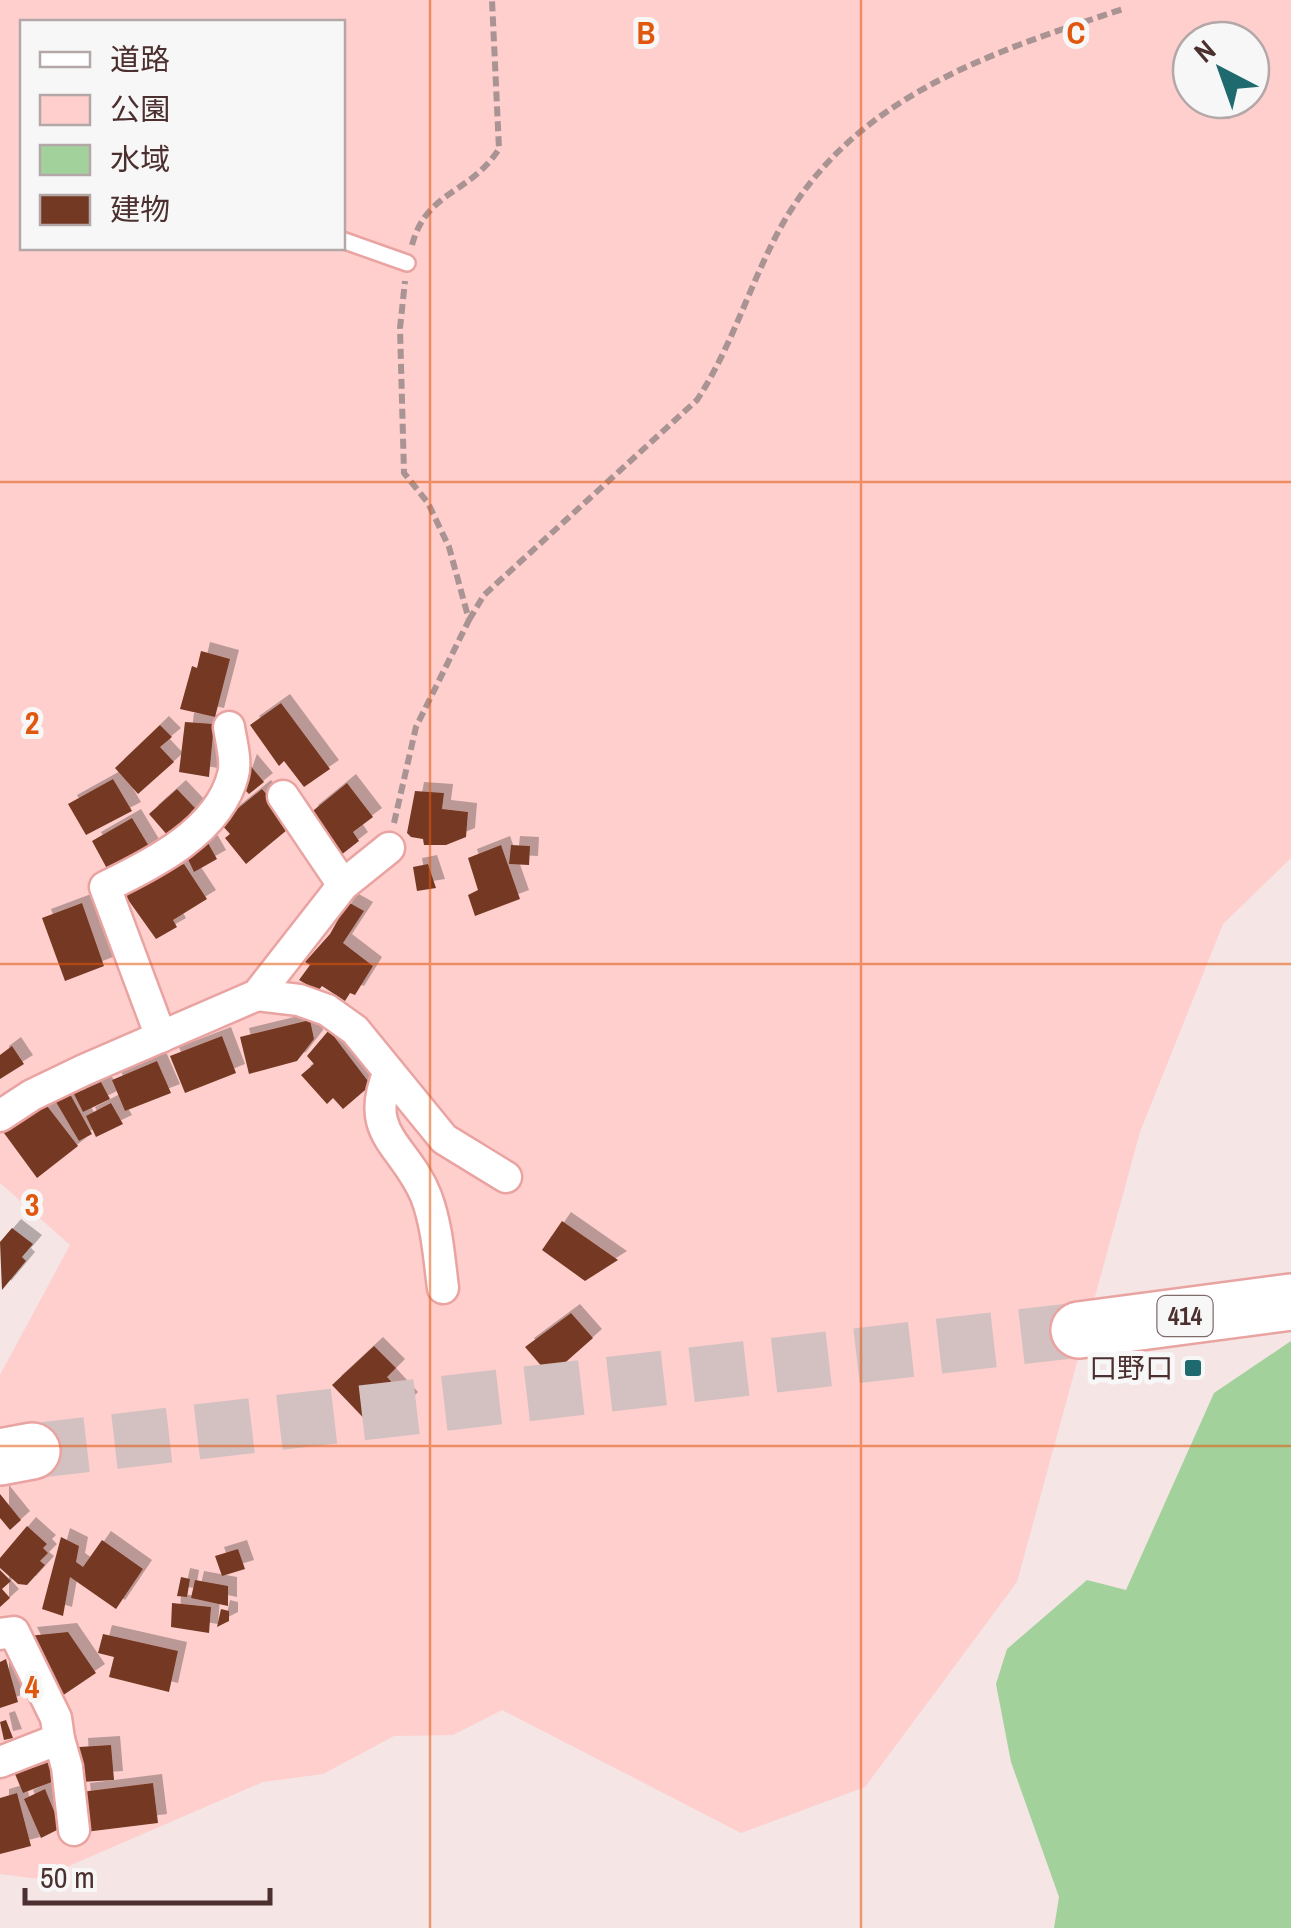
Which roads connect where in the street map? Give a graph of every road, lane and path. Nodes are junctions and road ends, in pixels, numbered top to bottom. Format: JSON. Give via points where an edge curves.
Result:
{"nodes":[{"id":1,"x":492,"y":0,"type":"edge"},
{"id":2,"x":1122,"y":9,"type":"dead end"},
{"id":3,"x":345,"y":241,"type":"edge"},
{"id":4,"x":407,"y":263,"type":"junction"},
{"id":5,"x":469,"y":620,"type":"junction"},
{"id":6,"x":229,"y":727,"type":"dead end"},
{"id":7,"x":283,"y":796,"type":"dead end"},
{"id":8,"x":389,"y":848,"type":"joint"},
{"id":9,"x":343,"y":885,"type":"junction"},
{"id":10,"x":256,"y":995,"type":"junction"},
{"id":11,"x":161,"y":1036,"type":"junction"},
{"id":12,"x":389,"y":1072,"type":"junction"},
{"id":13,"x":0,"y":1116,"type":"edge"},
{"id":14,"x":506,"y":1177,"type":"dead end"},
{"id":15,"x":443,"y":1288,"type":"dead end"},
{"id":16,"x":1291,"y":1302,"type":"edge"},
{"id":17,"x":1079,"y":1330,"type":"tunnel mouth"},
{"id":18,"x":0,"y":1634,"type":"edge"},
{"id":19,"x":59,"y":1739,"type":"junction"},
{"id":20,"x":0,"y":1762,"type":"edge"},
{"id":21,"x":74,"y":1830,"type":"dead end"}],
"edges":[{"from":1,"to":4,"type":"path","via":[[499,150],[486,168],[429,206]]},
{"from":2,"to":5,"type":"path","via":[[968,64],[912,92],[834,153],[776,236],[722,362],[697,400],[484,595]]},
{"from":3,"to":4,"type":"lane"},
{"from":4,"to":5,"type":"path","via":[[400,328],[404,473],[428,503],[449,548]]},
{"from":5,"to":8,"type":"path","via":[[416,727]]},
{"from":6,"to":11,"type":"street","via":[[235,770],[222,803],[186,840],[104,887]]},
{"from":7,"to":9,"type":"street"},
{"from":8,"to":9,"type":"street"},
{"from":9,"to":10,"type":"street"},
{"from":10,"to":11,"type":"street"},
{"from":10,"to":12,"type":"street","via":[[327,1010],[355,1030]]},
{"from":11,"to":13,"type":"street","via":[[32,1094]]},
{"from":12,"to":14,"type":"street","via":[[458,1152]]},
{"from":12,"to":15,"type":"street","via":[[377,1111],[434,1216]]},
{"from":16,"to":17,"type":"highway","number":"414"},
{"from":18,"to":19,"type":"street","via":[[14,1632],[56,1718]]},
{"from":19,"to":20,"type":"street"},
{"from":19,"to":21,"type":"street"}]}
